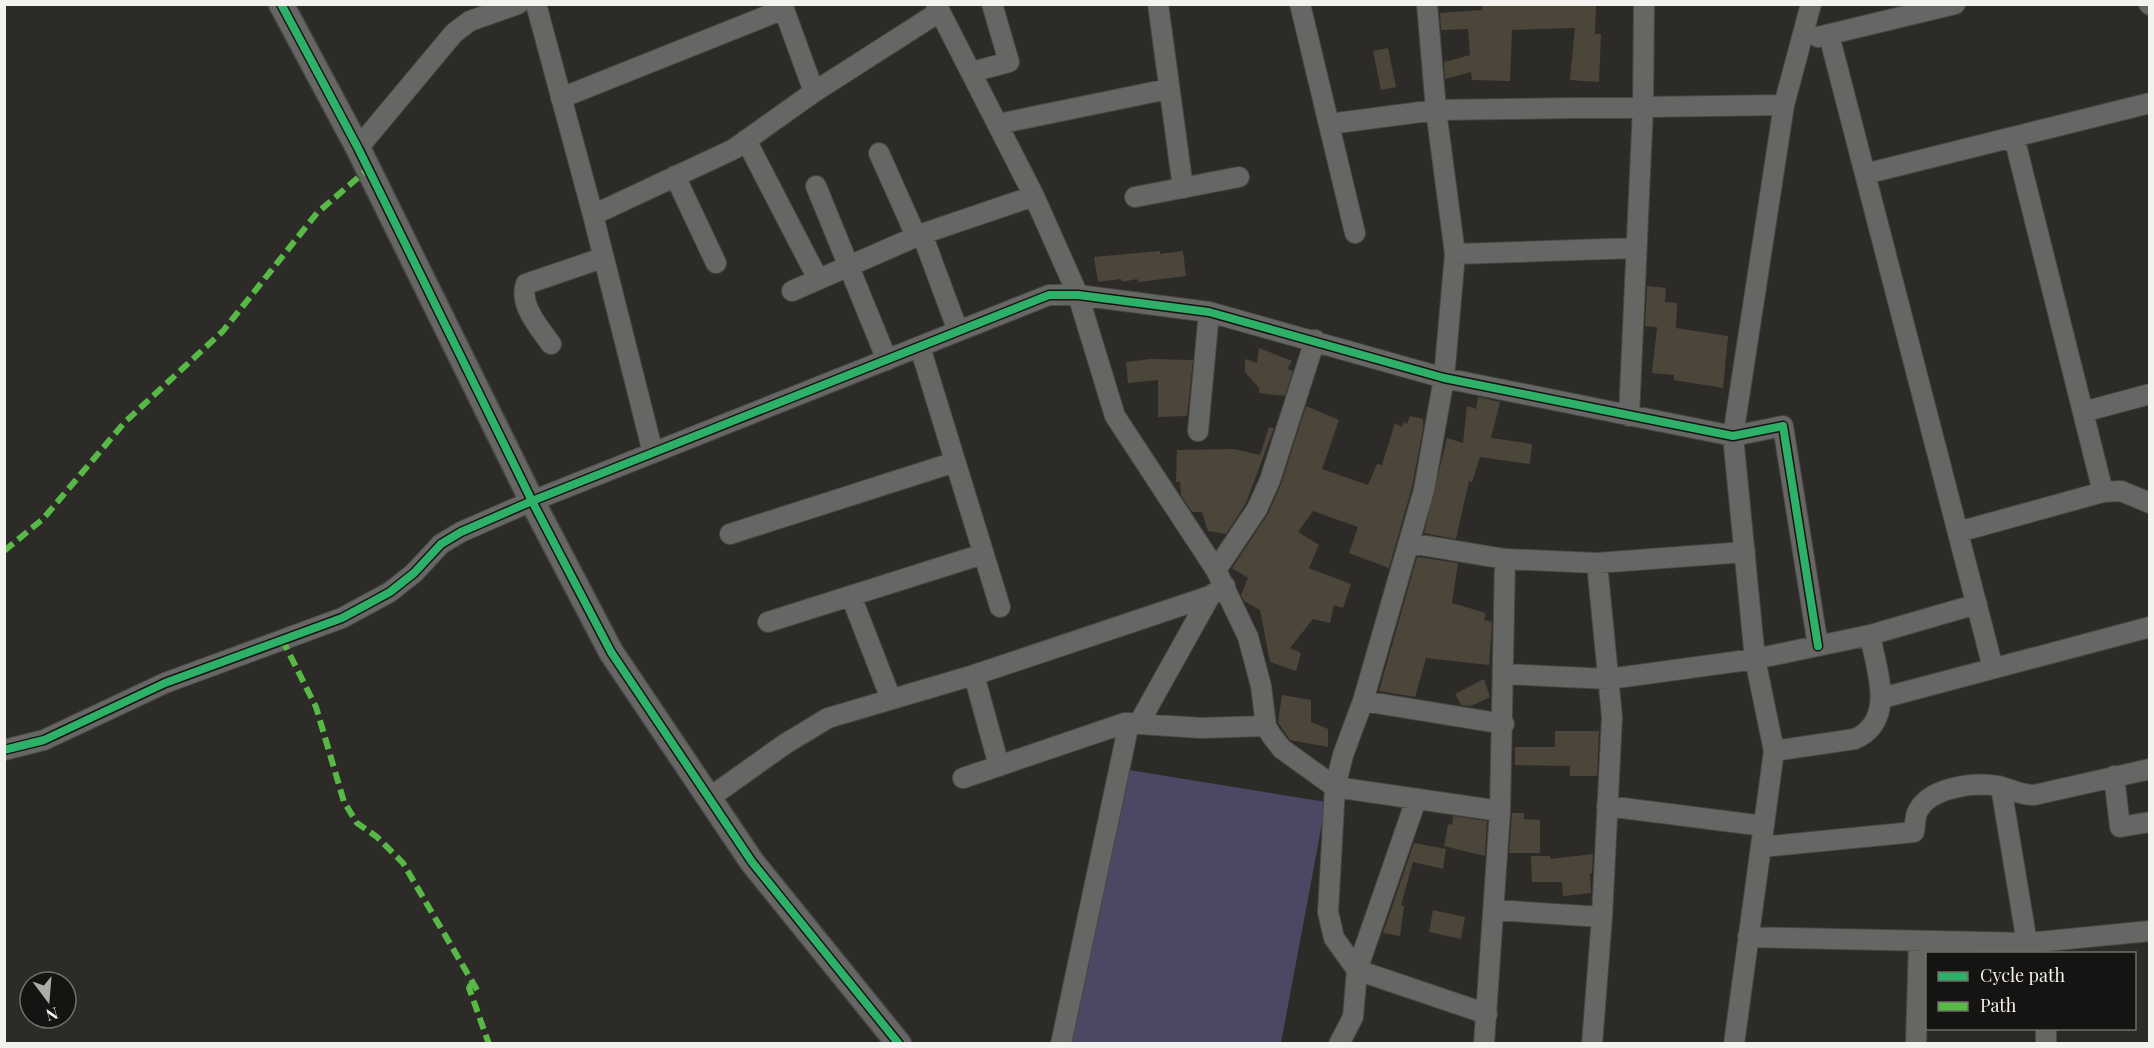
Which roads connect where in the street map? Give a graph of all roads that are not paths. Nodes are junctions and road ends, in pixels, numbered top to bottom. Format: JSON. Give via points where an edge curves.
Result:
{"nodes":[{"id":1,"x":281,"y":4,"type":"edge"},
{"id":2,"x":518,"y":4,"type":"edge"},
{"id":3,"x":536,"y":4,"type":"edge"},
{"id":4,"x":993,"y":4,"type":"edge"},
{"id":5,"x":1158,"y":4,"type":"edge"},
{"id":6,"x":1300,"y":4,"type":"edge"},
{"id":7,"x":1427,"y":4,"type":"edge"},
{"id":8,"x":1644,"y":4,"type":"edge"},
{"id":9,"x":1811,"y":4,"type":"edge"},
{"id":10,"x":1952,"y":5,"type":"edge"},
{"id":11,"x":783,"y":7,"type":"edge"},
{"id":12,"x":938,"y":8,"type":"edge"},
{"id":13,"x":1829,"y":35,"type":"junction"},
{"id":14,"x":1802,"y":41,"type":"junction"},
{"id":15,"x":972,"y":72,"type":"junction"},
{"id":16,"x":1168,"y":89,"type":"junction"},
{"id":17,"x":814,"y":92,"type":"junction"},
{"id":18,"x":561,"y":98,"type":"junction"},
{"id":19,"x":2150,"y":103,"type":"edge"},
{"id":20,"x":1784,"y":105,"type":"junction"},
{"id":21,"x":1643,"y":107,"type":"junction"},
{"id":22,"x":1436,"y":110,"type":"junction"},
{"id":23,"x":998,"y":124,"type":"junction"},
{"id":24,"x":1329,"y":124,"type":"junction"},
{"id":25,"x":2014,"y":137,"type":"junction"},
{"id":26,"x":746,"y":140,"type":"junction"},
{"id":27,"x":358,"y":148,"type":"junction"},
{"id":28,"x":879,"y":153,"type":"dead end"},
{"id":29,"x":1865,"y":174,"type":"junction"},
{"id":30,"x":675,"y":176,"type":"junction"},
{"id":31,"x":1239,"y":177,"type":"dead end"},
{"id":32,"x":816,"y":186,"type":"dead end"},
{"id":33,"x":1183,"y":188,"type":"junction"},
{"id":34,"x":1034,"y":196,"type":"junction"},
{"id":35,"x":1135,"y":197,"type":"dead end"},
{"id":36,"x":593,"y":215,"type":"junction"},
{"id":37,"x":1355,"y":233,"type":"dead end"},
{"id":38,"x":919,"y":235,"type":"junction"},
{"id":39,"x":1636,"y":248,"type":"junction"},
{"id":40,"x":1455,"y":254,"type":"junction"},
{"id":41,"x":602,"y":258,"type":"junction"},
{"id":42,"x":716,"y":263,"type":"dead end"},
{"id":43,"x":849,"y":266,"type":"junction"},
{"id":44,"x":818,"y":279,"type":"junction"},
{"id":45,"x":792,"y":291,"type":"dead end"},
{"id":46,"x":1078,"y":295,"type":"junction"},
{"id":47,"x":1209,"y":312,"type":"junction"},
{"id":48,"x":958,"y":331,"type":"junction"},
{"id":49,"x":1315,"y":340,"type":"junction"},
{"id":50,"x":551,"y":344,"type":"dead end"},
{"id":51,"x":920,"y":347,"type":"junction"},
{"id":52,"x":887,"y":360,"type":"junction"},
{"id":53,"x":1444,"y":378,"type":"junction"},
{"id":54,"x":2150,"y":394,"type":"edge"},
{"id":55,"x":2083,"y":412,"type":"junction"},
{"id":56,"x":1629,"y":416,"type":"junction"},
{"id":57,"x":1197,"y":431,"type":"dead end"},
{"id":58,"x":1734,"y":436,"type":"junction"},
{"id":59,"x":653,"y":453,"type":"junction"},
{"id":60,"x":955,"y":462,"type":"junction"},
{"id":61,"x":2103,"y":492,"type":"junction"},
{"id":62,"x":532,"y":501,"type":"junction"},
{"id":63,"x":2150,"y":503,"type":"edge"},
{"id":64,"x":1958,"y":532,"type":"junction"},
{"id":65,"x":730,"y":534,"type":"dead end"},
{"id":66,"x":1409,"y":543,"type":"junction"},
{"id":67,"x":1745,"y":552,"type":"junction"},
{"id":68,"x":983,"y":554,"type":"junction"},
{"id":69,"x":1505,"y":559,"type":"junction"},
{"id":70,"x":1597,"y":563,"type":"junction"},
{"id":71,"x":1217,"y":584,"type":"junction"},
{"id":72,"x":851,"y":596,"type":"junction"},
{"id":73,"x":1977,"y":604,"type":"junction"},
{"id":74,"x":1000,"y":607,"type":"dead end"},
{"id":75,"x":768,"y":622,"type":"dead end"},
{"id":76,"x":2150,"y":627,"type":"edge"},
{"id":77,"x":1870,"y":635,"type":"junction"},
{"id":78,"x":1818,"y":646,"type":"junction"},
{"id":79,"x":1755,"y":659,"type":"junction"},
{"id":80,"x":1994,"y":668,"type":"junction"},
{"id":81,"x":1504,"y":674,"type":"junction"},
{"id":82,"x":974,"y":675,"type":"junction"},
{"id":83,"x":1609,"y":679,"type":"junction"},
{"id":84,"x":1882,"y":698,"type":"junction"},
{"id":85,"x":891,"y":699,"type":"junction"},
{"id":86,"x":1363,"y":701,"type":"junction"},
{"id":87,"x":1134,"y":723,"type":"junction"},
{"id":88,"x":1504,"y":724,"type":"junction"},
{"id":89,"x":1266,"y":726,"type":"junction"},
{"id":90,"x":4,"y":750,"type":"edge"},
{"id":91,"x":1774,"y":751,"type":"junction"},
{"id":92,"x":999,"y":766,"type":"junction"},
{"id":93,"x":2150,"y":769,"type":"edge"},
{"id":94,"x":2114,"y":777,"type":"junction"},
{"id":95,"x":963,"y":778,"type":"dead end"},
{"id":96,"x":1335,"y":787,"type":"junction"},
{"id":97,"x":2001,"y":787,"type":"junction"},
{"id":98,"x":709,"y":798,"type":"junction"},
{"id":99,"x":1416,"y":800,"type":"junction"},
{"id":100,"x":1607,"y":806,"type":"junction"},
{"id":101,"x":1500,"y":811,"type":"junction"},
{"id":102,"x":2150,"y":822,"type":"edge"},
{"id":103,"x":1764,"y":826,"type":"junction"},
{"id":104,"x":1761,"y":847,"type":"junction"},
{"id":105,"x":1494,"y":910,"type":"junction"},
{"id":106,"x":1602,"y":917,"type":"junction"},
{"id":107,"x":2150,"y":931,"type":"edge"},
{"id":108,"x":1748,"y":937,"type":"junction"},
{"id":109,"x":1918,"y":941,"type":"junction"},
{"id":110,"x":2038,"y":946,"type":"edge"},
{"id":111,"x":1357,"y":970,"type":"junction"},
{"id":112,"x":1487,"y":1014,"type":"junction"},
{"id":113,"x":899,"y":1044,"type":"edge"},
{"id":114,"x":1061,"y":1044,"type":"edge"},
{"id":115,"x":1339,"y":1044,"type":"edge"},
{"id":116,"x":1484,"y":1044,"type":"edge"},
{"id":117,"x":1592,"y":1044,"type":"edge"},
{"id":118,"x":1734,"y":1044,"type":"edge"},
{"id":119,"x":1916,"y":1044,"type":"edge"}],
"edges":[{"from":1,"to":27,"type":"street"},
{"from":2,"to":27,"type":"street","via":[[470,21],[454,33]]},
{"from":3,"to":18,"type":"street"},
{"from":4,"to":15,"type":"street","via":[[1009,62]]},
{"from":5,"to":16,"type":"street"},
{"from":6,"to":24,"type":"street"},
{"from":7,"to":22,"type":"street"},
{"from":8,"to":21,"type":"street"},
{"from":9,"to":14,"type":"street"},
{"from":10,"to":13,"type":"street"},
{"from":11,"to":17,"type":"street"},
{"from":11,"to":18,"type":"street"},
{"from":12,"to":15,"type":"street"},
{"from":12,"to":17,"type":"street"},
{"from":13,"to":14,"type":"street"},
{"from":13,"to":29,"type":"street"},
{"from":14,"to":20,"type":"street"},
{"from":15,"to":23,"type":"street"},
{"from":16,"to":23,"type":"street"},
{"from":16,"to":33,"type":"street"},
{"from":17,"to":26,"type":"street"},
{"from":18,"to":36,"type":"street"},
{"from":19,"to":25,"type":"street"},
{"from":20,"to":21,"type":"street"},
{"from":20,"to":58,"type":"street"},
{"from":21,"to":22,"type":"street"},
{"from":21,"to":39,"type":"street"},
{"from":22,"to":24,"type":"street"},
{"from":22,"to":40,"type":"street"},
{"from":23,"to":34,"type":"street"},
{"from":24,"to":37,"type":"street"},
{"from":25,"to":29,"type":"street"},
{"from":25,"to":55,"type":"street"},
{"from":26,"to":30,"type":"street"},
{"from":26,"to":44,"type":"street"},
{"from":27,"to":62,"type":"street"},
{"from":28,"to":38,"type":"street"},
{"from":29,"to":64,"type":"street"},
{"from":30,"to":36,"type":"street"},
{"from":30,"to":42,"type":"street"},
{"from":31,"to":33,"type":"street"},
{"from":32,"to":43,"type":"street"},
{"from":33,"to":35,"type":"street"},
{"from":34,"to":38,"type":"street"},
{"from":34,"to":46,"type":"street"},
{"from":36,"to":41,"type":"street"},
{"from":38,"to":43,"type":"street"},
{"from":38,"to":48,"type":"street"},
{"from":39,"to":40,"type":"street"},
{"from":39,"to":56,"type":"street"},
{"from":40,"to":53,"type":"street"},
{"from":41,"to":50,"type":"street","via":[[526,284],[532,317]]},
{"from":41,"to":59,"type":"street"},
{"from":43,"to":44,"type":"street"},
{"from":43,"to":52,"type":"street"},
{"from":44,"to":45,"type":"street"},
{"from":46,"to":47,"type":"street"},
{"from":46,"to":48,"type":"street","via":[[1049,295]]},
{"from":46,"to":71,"type":"street","via":[[1115,416]]},
{"from":47,"to":49,"type":"street"},
{"from":47,"to":57,"type":"street"},
{"from":48,"to":51,"type":"street"},
{"from":49,"to":53,"type":"street"},
{"from":49,"to":71,"type":"street","via":[[1270,480]]},
{"from":51,"to":52,"type":"street"},
{"from":51,"to":60,"type":"street"},
{"from":52,"to":59,"type":"street"},
{"from":53,"to":56,"type":"street"},
{"from":53,"to":66,"type":"street","via":[[1424,490]]},
{"from":54,"to":55,"type":"street"},
{"from":55,"to":61,"type":"street"},
{"from":56,"to":58,"type":"street"},
{"from":58,"to":67,"type":"street"},
{"from":58,"to":78,"type":"street","via":[[1783,426]]},
{"from":59,"to":62,"type":"street"},
{"from":60,"to":65,"type":"street"},
{"from":60,"to":68,"type":"street"},
{"from":61,"to":63,"type":"street","via":[[2121,491]]},
{"from":61,"to":64,"type":"street"},
{"from":62,"to":90,"type":"street","via":[[460,532],[441,544],[390,592],[342,618],[165,683],[44,740]]},
{"from":62,"to":98,"type":"street","via":[[611,652]]},
{"from":64,"to":73,"type":"street"},
{"from":66,"to":69,"type":"street"},
{"from":66,"to":86,"type":"street"},
{"from":67,"to":70,"type":"street"},
{"from":67,"to":79,"type":"street"},
{"from":68,"to":72,"type":"street"},
{"from":68,"to":74,"type":"street"},
{"from":69,"to":70,"type":"street"},
{"from":69,"to":81,"type":"street"},
{"from":70,"to":83,"type":"street"},
{"from":71,"to":82,"type":"street"},
{"from":71,"to":87,"type":"street"},
{"from":71,"to":89,"type":"street","via":[[1248,637]]},
{"from":72,"to":75,"type":"street"},
{"from":72,"to":85,"type":"street"},
{"from":73,"to":77,"type":"street"},
{"from":73,"to":80,"type":"street"},
{"from":76,"to":80,"type":"street"},
{"from":77,"to":78,"type":"street"},
{"from":77,"to":84,"type":"street"},
{"from":78,"to":79,"type":"street"},
{"from":79,"to":83,"type":"street"},
{"from":79,"to":91,"type":"street"},
{"from":80,"to":84,"type":"street"},
{"from":81,"to":83,"type":"street"},
{"from":81,"to":88,"type":"street"},
{"from":82,"to":85,"type":"street"},
{"from":82,"to":92,"type":"street"},
{"from":83,"to":100,"type":"street","via":[[1612,717]]},
{"from":84,"to":91,"type":"street","via":[[1880,713],[1866,734]]},
{"from":85,"to":98,"type":"street","via":[[828,718]]},
{"from":86,"to":88,"type":"street"},
{"from":86,"to":96,"type":"street"},
{"from":87,"to":89,"type":"street","via":[[1201,728]]},
{"from":87,"to":92,"type":"street"},
{"from":87,"to":114,"type":"street"},
{"from":88,"to":101,"type":"street"},
{"from":89,"to":96,"type":"street","via":[[1282,749]]},
{"from":91,"to":103,"type":"street"},
{"from":92,"to":95,"type":"street"},
{"from":93,"to":94,"type":"street"},
{"from":94,"to":97,"type":"street","via":[[2034,795]]},
{"from":94,"to":102,"type":"street","via":[[2120,827]]},
{"from":96,"to":99,"type":"street"},
{"from":96,"to":111,"type":"street","via":[[1328,912],[1334,938]]},
{"from":97,"to":104,"type":"street","via":[[1960,787],[1926,801],[1917,813],[1914,832]]},
{"from":97,"to":110,"type":"street"},
{"from":98,"to":113,"type":"street","via":[[752,862]]},
{"from":99,"to":101,"type":"street"},
{"from":99,"to":111,"type":"street"},
{"from":100,"to":103,"type":"street"},
{"from":100,"to":106,"type":"street"},
{"from":101,"to":105,"type":"street"},
{"from":103,"to":104,"type":"street"},
{"from":104,"to":108,"type":"street"},
{"from":105,"to":106,"type":"street"},
{"from":105,"to":112,"type":"street"},
{"from":106,"to":117,"type":"street"},
{"from":107,"to":110,"type":"street"},
{"from":108,"to":109,"type":"street"},
{"from":108,"to":118,"type":"street"},
{"from":109,"to":110,"type":"street"},
{"from":109,"to":119,"type":"street"},
{"from":111,"to":112,"type":"street"},
{"from":111,"to":115,"type":"street","via":[[1353,1017]]},
{"from":112,"to":116,"type":"street"}]}
